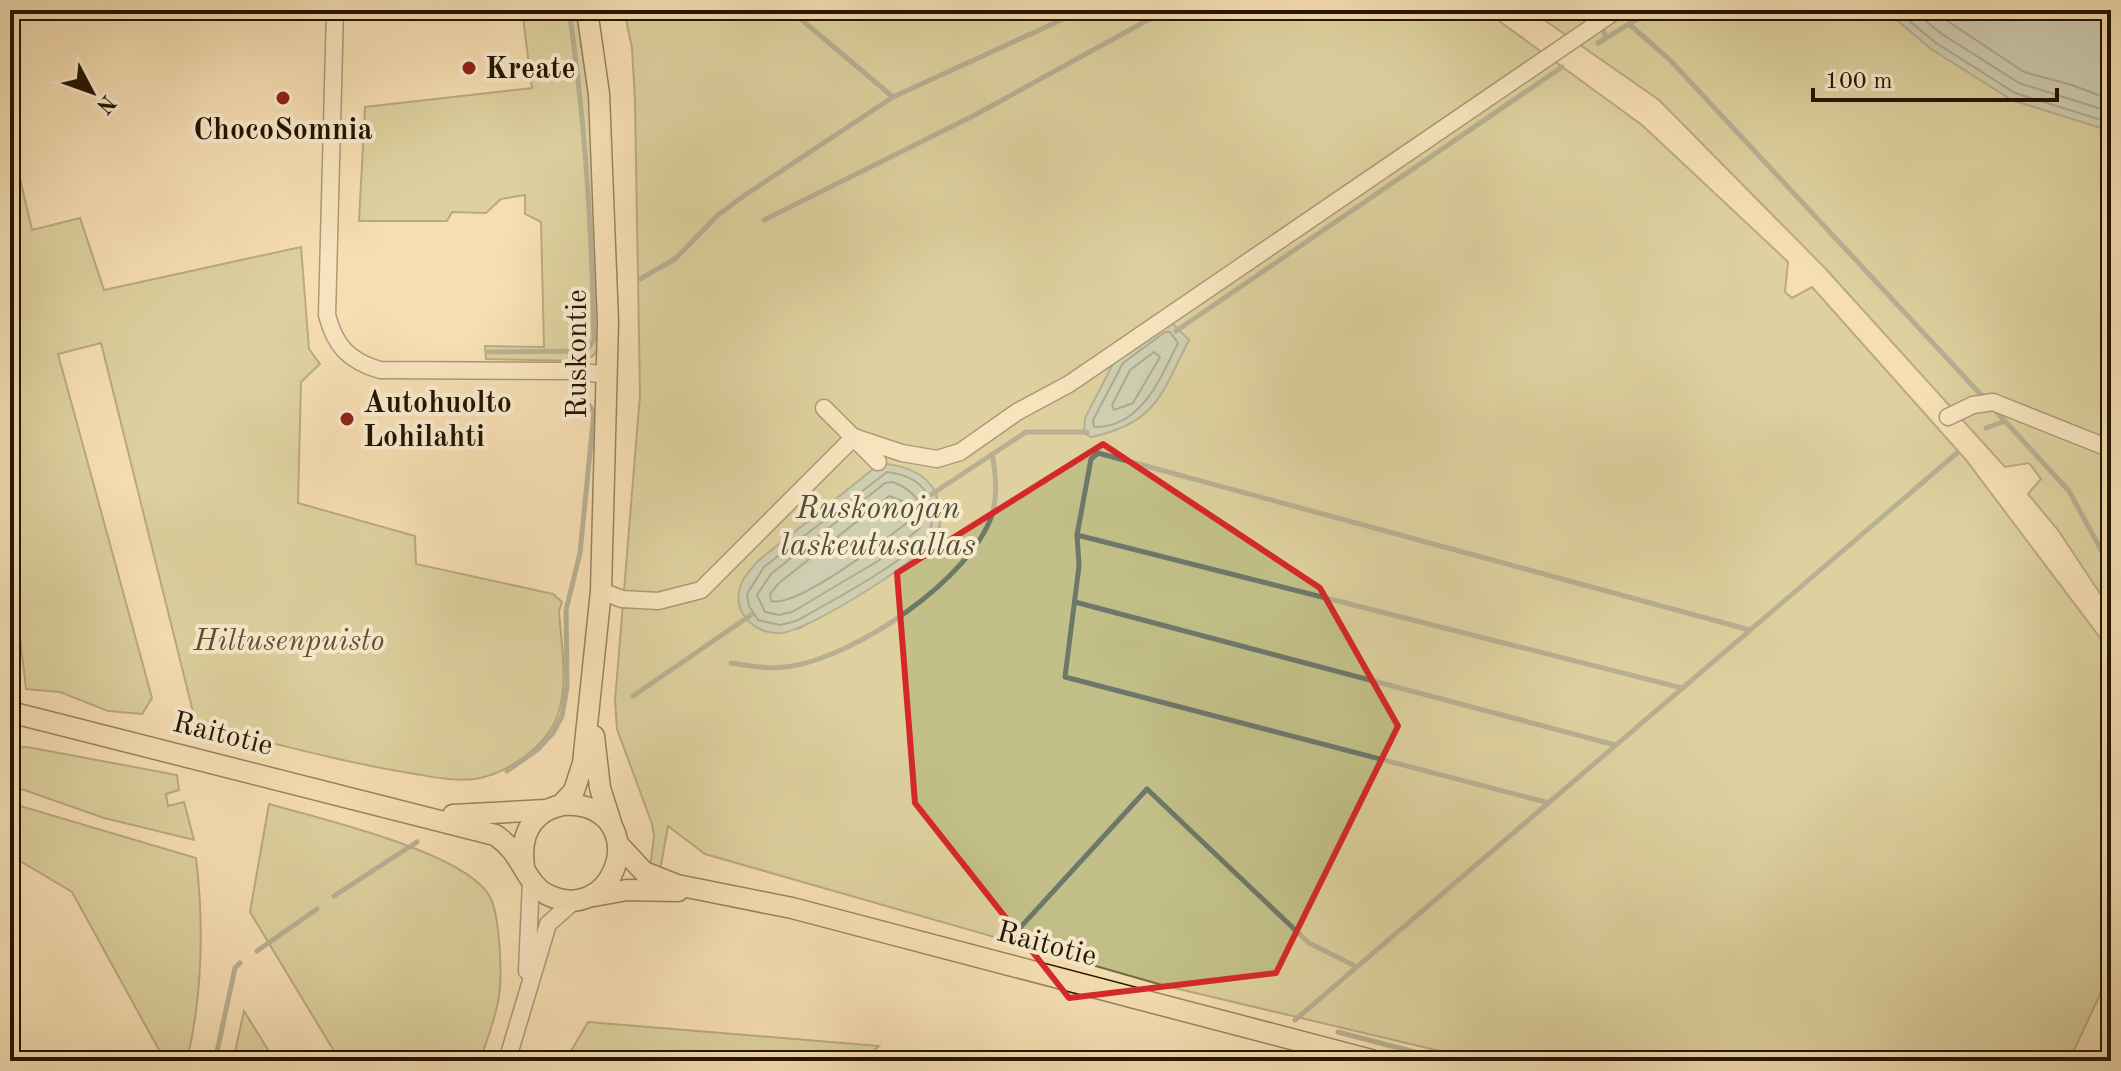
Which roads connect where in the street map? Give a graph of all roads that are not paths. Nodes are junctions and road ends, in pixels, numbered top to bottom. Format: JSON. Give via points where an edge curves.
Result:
{"nodes":[{"id":1,"x":335,"y":10,"type":"edge"},
{"id":2,"x":587,"y":10,"type":"edge"},
{"id":3,"x":1617,"y":10,"type":"edge"},
{"id":4,"x":607,"y":375,"type":"junction"},
{"id":5,"x":824,"y":408,"type":"dead end"},
{"id":6,"x":1948,"y":417,"type":"dead end"},
{"id":7,"x":854,"y":437,"type":"junction"},
{"id":8,"x":2111,"y":449,"type":"edge"},
{"id":9,"x":878,"y":462,"type":"dead end"},
{"id":10,"x":601,"y":591,"type":"junction"},
{"id":11,"x":590,"y":698,"type":"junction"},
{"id":12,"x":10,"y":712,"type":"edge"},
{"id":13,"x":554,"y":807,"type":"junction"},
{"id":14,"x":421,"y":815,"type":"junction"},
{"id":15,"x":616,"y":837,"type":"junction"},
{"id":16,"x":527,"y":873,"type":"junction"},
{"id":17,"x":702,"y":891,"type":"junction"},
{"id":18,"x":582,"y":899,"type":"junction"},
{"id":19,"x":526,"y":995,"type":"junction"},
{"id":20,"x":507,"y":1061,"type":"edge"},
{"id":21,"x":1375,"y":1061,"type":"edge"}],
"edges":[{"from":1,"to":4,"type":"street","via":[[327,315],[333,338],[360,364],[380,370]]},
{"from":2,"to":4,"type":"main road","name":"Ruskontie","via":[[599,94]]},
{"from":3,"to":7,"type":"street","via":[[1069,384],[960,452],[937,459]]},
{"from":4,"to":10,"type":"main road","name":"Ruskontie"},
{"from":5,"to":7,"type":"street"},
{"from":6,"to":8,"type":"street","via":[[1993,402]]},
{"from":7,"to":9,"type":"street"},
{"from":7,"to":10,"type":"street","via":[[701,590],[658,601],[622,599]]},
{"from":10,"to":11,"type":"main road","name":"Ruskontie"},
{"from":11,"to":13,"type":"main road","name":"Ruskontie","via":[[583,763],[574,791]]},
{"from":11,"to":15,"type":"main road","name":"Ruskontie","via":[[600,788]]},
{"from":12,"to":14,"type":"main road","name":"Raitotie"},
{"from":13,"to":14,"type":"main road","name":"Raitotie"},
{"from":13,"to":15,"type":"main road","via":[[591,809]]},
{"from":13,"to":16,"type":"main road","via":[[526,834],[522,850]]},
{"from":14,"to":16,"type":"main road","name":"Raitotie","via":[[495,835],[510,844]]},
{"from":15,"to":17,"type":"main road","name":"Raitotie","via":[[644,872]]},
{"from":15,"to":18,"type":"main road","via":[[613,874],[604,888]]},
{"from":16,"to":18,"type":"main road","via":[[550,896]]},
{"from":16,"to":19,"type":"street"},
{"from":17,"to":18,"type":"main road","name":"Raitotie","via":[[627,890]]},
{"from":17,"to":21,"type":"main road","name":"Raitotie","via":[[822,915]]},
{"from":18,"to":19,"type":"street","via":[[548,924]]},
{"from":19,"to":20,"type":"street"}]}
